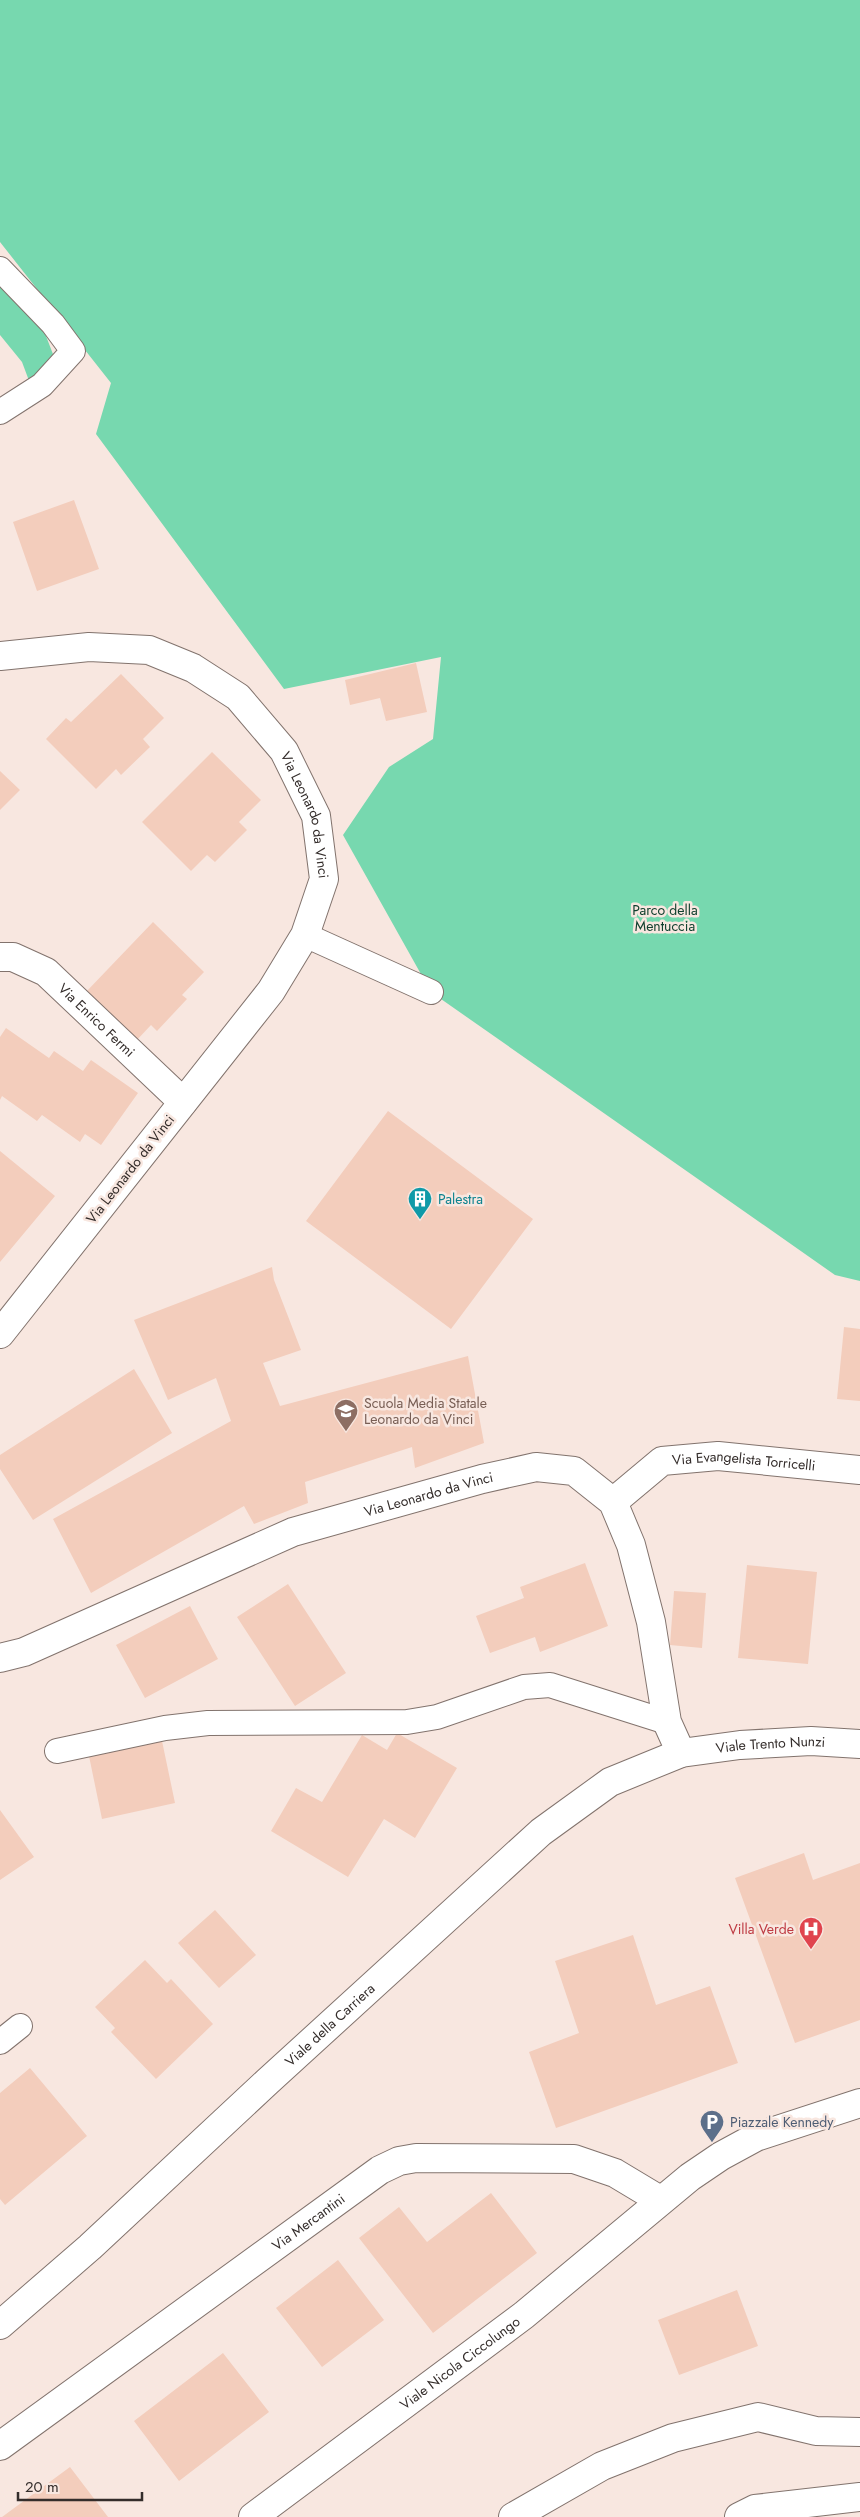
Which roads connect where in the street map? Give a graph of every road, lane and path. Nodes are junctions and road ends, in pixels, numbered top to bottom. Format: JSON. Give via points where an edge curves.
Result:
{"nodes":[{"id":1,"x":0,"y":269,"type":"edge"},
{"id":2,"x":0,"y":412,"type":"edge"},
{"id":3,"x":0,"y":656,"type":"edge"},
{"id":4,"x":305,"y":935,"type":"junction"},
{"id":5,"x":0,"y":957,"type":"edge"},
{"id":6,"x":431,"y":992,"type":"dead end"},
{"id":7,"x":183,"y":1102,"type":"junction"},
{"id":8,"x":0,"y":1334,"type":"edge"},
{"id":9,"x":860,"y":1470,"type":"edge"},
{"id":10,"x":613,"y":1502,"type":"junction"},
{"id":11,"x":0,"y":1658,"type":"edge"},
{"id":12,"x":668,"y":1722,"type":"junction"},
{"id":13,"x":860,"y":1744,"type":"edge"},
{"id":14,"x":57,"y":1751,"type":"dead end"},
{"id":15,"x":681,"y":1753,"type":"junction"},
{"id":16,"x":20,"y":2026,"type":"dead end"},
{"id":17,"x":0,"y":2042,"type":"edge"},
{"id":18,"x":860,"y":2103,"type":"edge"},
{"id":19,"x":660,"y":2200,"type":"junction"},
{"id":20,"x":0,"y":2325,"type":"edge"},
{"id":21,"x":860,"y":2432,"type":"edge"},
{"id":22,"x":0,"y":2446,"type":"edge"},
{"id":23,"x":860,"y":2497,"type":"edge"},
{"id":24,"x":253,"y":2517,"type":"edge"},
{"id":25,"x":513,"y":2517,"type":"edge"},
{"id":26,"x":739,"y":2517,"type":"edge"}],
"edges":[{"from":1,"to":2,"type":"lane","via":[[54,324],[73,351],[42,386]]},
{"from":3,"to":4,"type":"street","name":"Via Leonardo da Vinci","via":[[89,647],[149,650],[193,668],[238,697],[284,751],[316,816],[324,879]]},
{"from":4,"to":6,"type":"lane"},
{"from":4,"to":7,"type":"street","name":"Via Leonardo da Vinci","via":[[271,991]]},
{"from":5,"to":7,"type":"street","name":"Via Enrico Fermi","via":[[13,958],[46,972]]},
{"from":7,"to":8,"type":"street","name":"Via Leonardo da Vinci"},
{"from":9,"to":10,"type":"street","name":"Via Evangelista Torricelli","via":[[718,1456],[662,1461]]},
{"from":10,"to":11,"type":"street","name":"Via Leonardo da Vinci","via":[[574,1471],[536,1467],[482,1479],[293,1532],[24,1652]]},
{"from":10,"to":12,"type":"street","name":"Via Leonardo da Vinci","via":[[631,1545],[651,1622]]},
{"from":12,"to":14,"type":"lane","via":[[550,1685],[524,1687],[437,1718],[407,1722],[208,1723],[165,1728]]},
{"from":12,"to":15,"type":"street","name":"Via Leonardo da Vinci"},
{"from":13,"to":15,"type":"street","name":"Viale Trento Nunzi","via":[[740,1745]]},
{"from":15,"to":20,"type":"street","name":"Viale della Carriera","via":[[610,1782],[541,1832],[90,2247]]},
{"from":16,"to":17,"type":"lane"},
{"from":18,"to":19,"type":"street","via":[[756,2137],[721,2156]]},
{"from":19,"to":22,"type":"street","name":"Via Mercantini","via":[[615,2173],[574,2160],[416,2158],[399,2161],[380,2170]]},
{"from":19,"to":24,"type":"street","name":"Viale Nicola Ciccolungo","via":[[524,2315]]},
{"from":21,"to":25,"type":"street","via":[[816,2432],[758,2417],[748,2419],[673,2438],[602,2466]]},
{"from":23,"to":26,"type":"street","via":[[755,2509]]}]}
